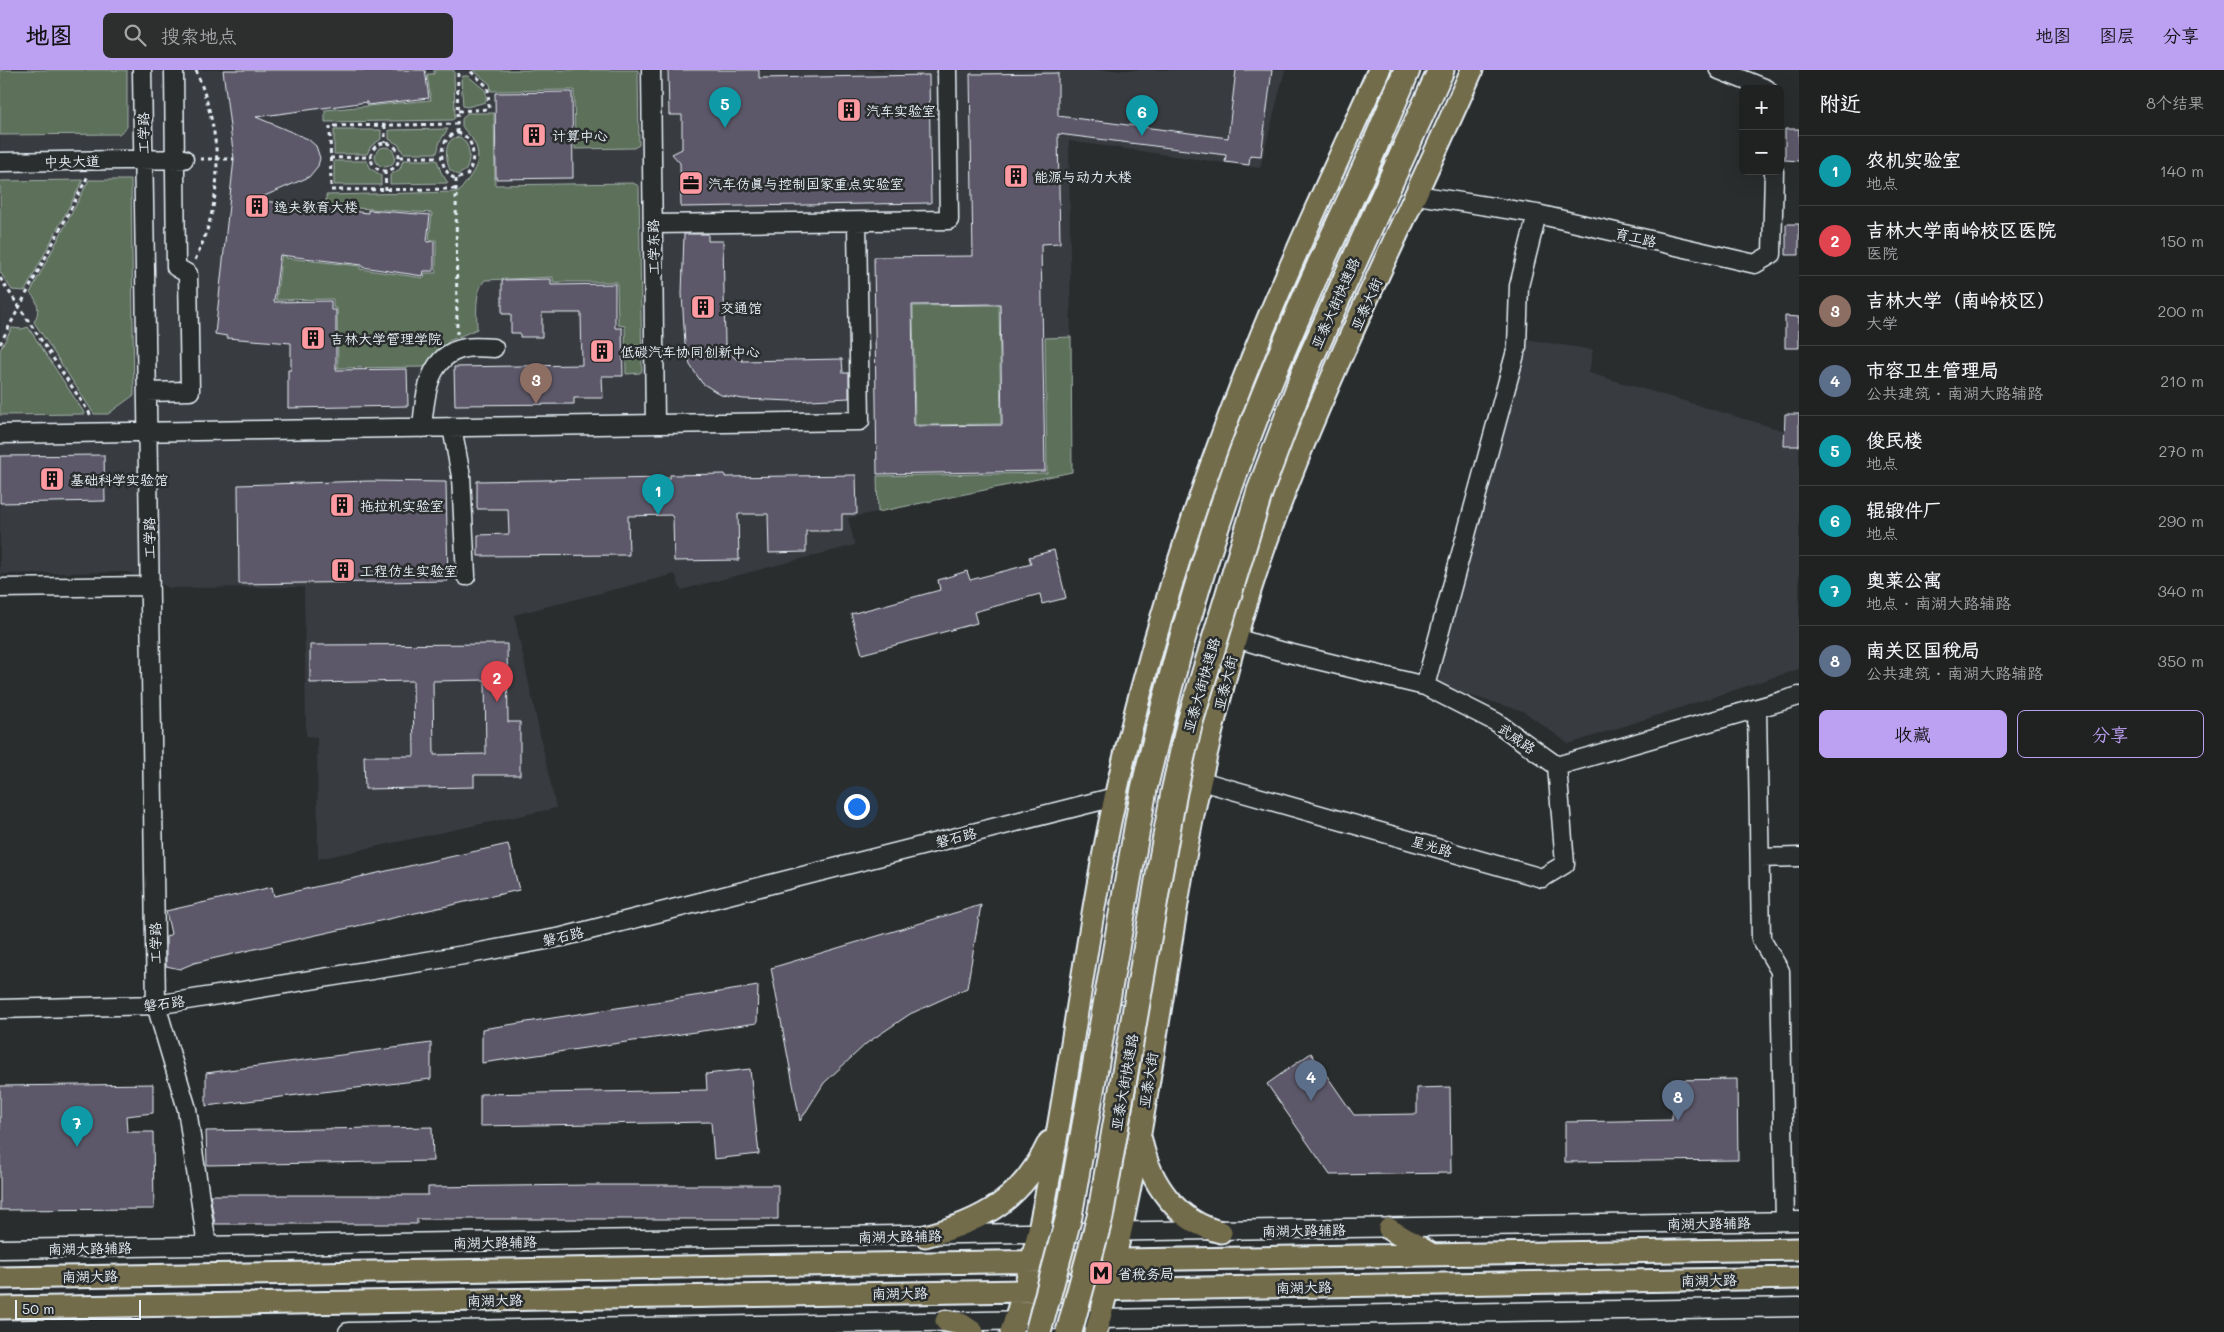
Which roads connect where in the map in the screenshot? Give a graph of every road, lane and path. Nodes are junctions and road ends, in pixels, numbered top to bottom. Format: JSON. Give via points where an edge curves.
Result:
{"nodes":[{"id":1,"x":142,"y":70,"type":"edge"},
{"id":2,"x":174,"y":70,"type":"edge"},
{"id":3,"x":196,"y":70,"type":"edge"},
{"id":4,"x":458,"y":70,"type":"edge"},
{"id":5,"x":469,"y":70,"type":"edge"},
{"id":6,"x":651,"y":70,"type":"edge"},
{"id":7,"x":947,"y":70,"type":"edge"},
{"id":8,"x":1379,"y":70,"type":"edge"},
{"id":9,"x":1407,"y":70,"type":"edge"},
{"id":10,"x":1441,"y":70,"type":"edge"},
{"id":11,"x":1472,"y":70,"type":"edge"},
{"id":12,"x":1718,"y":70,"type":"edge"},
{"id":13,"x":1757,"y":85,"type":"edge"},
{"id":14,"x":458,"y":111,"type":"junction"},
{"id":15,"x":458,"y":124,"type":"junction"},
{"id":16,"x":385,"y":125,"type":"junction"},
{"id":17,"x":457,"y":133,"type":"junction"},
{"id":18,"x":385,"y":143,"type":"junction"},
{"id":19,"x":442,"y":156,"type":"junction"},
{"id":20,"x":371,"y":157,"type":"junction"},
{"id":21,"x":400,"y":157,"type":"junction"},
{"id":22,"x":330,"y":158,"type":"junction"},
{"id":23,"x":180,"y":159,"type":"junction"},
{"id":24,"x":207,"y":159,"type":"dead end"},
{"id":25,"x":218,"y":159,"type":"junction"},
{"id":26,"x":234,"y":159,"type":"dead end"},
{"id":27,"x":96,"y":160,"type":"junction"},
{"id":28,"x":143,"y":160,"type":"junction"},
{"id":29,"x":0,"y":162,"type":"edge"},
{"id":30,"x":385,"y":171,"type":"junction"},
{"id":31,"x":1774,"y":175,"type":"edge"},
{"id":32,"x":456,"y":179,"type":"junction"},
{"id":33,"x":455,"y":189,"type":"junction"},
{"id":34,"x":386,"y":190,"type":"junction"},
{"id":35,"x":1416,"y":195,"type":"junction"},
{"id":36,"x":1537,"y":214,"type":"junction"},
{"id":37,"x":857,"y":222,"type":"junction"},
{"id":38,"x":652,"y":224,"type":"junction"},
{"id":39,"x":188,"y":274,"type":"junction"},
{"id":40,"x":0,"y":278,"type":"edge"},
{"id":41,"x":19,"y":307,"type":"junction"},
{"id":42,"x":0,"y":344,"type":"edge"},
{"id":43,"x":494,"y":348,"type":"dead end"},
{"id":44,"x":457,"y":350,"type":"junction"},
{"id":45,"x":147,"y":392,"type":"junction"},
{"id":46,"x":655,"y":424,"type":"junction"},
{"id":47,"x":452,"y":427,"type":"junction"},
{"id":48,"x":422,"y":428,"type":"junction"},
{"id":49,"x":102,"y":432,"type":"junction"},
{"id":50,"x":147,"y":432,"type":"junction"},
{"id":51,"x":0,"y":434,"type":"edge"},
{"id":52,"x":466,"y":576,"type":"dead end"},
{"id":53,"x":149,"y":586,"type":"junction"},
{"id":54,"x":0,"y":588,"type":"edge"},
{"id":55,"x":1236,"y":638,"type":"junction"},
{"id":56,"x":1425,"y":686,"type":"junction"},
{"id":57,"x":1799,"y":696,"type":"edge"},
{"id":58,"x":1757,"y":708,"type":"junction"},
{"id":59,"x":1557,"y":766,"type":"junction"},
{"id":60,"x":1201,"y":781,"type":"junction"},
{"id":61,"x":1115,"y":797,"type":"junction"},
{"id":62,"x":1760,"y":858,"type":"junction"},
{"id":63,"x":1799,"y":858,"type":"edge"},
{"id":64,"x":156,"y":1005,"type":"junction"},
{"id":65,"x":0,"y":1010,"type":"edge"},
{"id":66,"x":1059,"y":1122,"type":"junction"},
{"id":67,"x":1139,"y":1134,"type":"junction"},
{"id":68,"x":1792,"y":1221,"type":"edge"},
{"id":69,"x":1389,"y":1229,"type":"junction"},
{"id":70,"x":1221,"y":1232,"type":"junction"},
{"id":71,"x":1121,"y":1233,"type":"junction"},
{"id":72,"x":1038,"y":1234,"type":"junction"},
{"id":73,"x":925,"y":1236,"type":"junction"},
{"id":74,"x":208,"y":1246,"type":"junction"},
{"id":75,"x":0,"y":1249,"type":"edge"},
{"id":76,"x":1799,"y":1249,"type":"edge"},
{"id":77,"x":1431,"y":1255,"type":"junction"},
{"id":78,"x":1115,"y":1259,"type":"junction"},
{"id":79,"x":1032,"y":1261,"type":"junction"},
{"id":80,"x":0,"y":1278,"type":"edge"},
{"id":81,"x":1799,"y":1278,"type":"edge"},
{"id":82,"x":1108,"y":1290,"type":"junction"},
{"id":83,"x":1023,"y":1291,"type":"junction"},
{"id":84,"x":1799,"y":1307,"type":"edge"},
{"id":85,"x":0,"y":1308,"type":"edge"},
{"id":86,"x":946,"y":1321,"type":"junction"},
{"id":87,"x":1098,"y":1325,"type":"edge"},
{"id":88,"x":1014,"y":1326,"type":"edge"},
{"id":89,"x":348,"y":1332,"type":"edge"},
{"id":90,"x":973,"y":1332,"type":"edge"},
{"id":91,"x":1038,"y":1332,"type":"edge"},
{"id":92,"x":1069,"y":1332,"type":"edge"}],
"edges":[{"from":1,"to":28,"type":"street","name":"工学路"},
{"from":2,"to":23,"type":"street"},
{"from":3,"to":25,"type":"path","via":[[212,120]]},
{"from":4,"to":14,"type":"path"},
{"from":5,"to":14,"type":"path","via":[[488,87],[489,108]]},
{"from":6,"to":38,"type":"street","name":"工学东路"},
{"from":7,"to":37,"type":"street","via":[[949,220]]},
{"from":8,"to":61,"type":"main road","via":[[1294,259],[1226,424],[1169,591]]},
{"from":9,"to":91,"type":"highway","bridge":true,"via":[[1279,356],[1230,487],[1197,590],[1144,789],[1068,1216]]},
{"from":10,"to":92,"type":"highway","name":"亚泰大街快速路","bridge":true,"via":[[1307,366],[1260,492],[1189,725],[1174,792],[1100,1217]]},
{"from":11,"to":35,"type":"main road","name":"亚泰大街"},
{"from":12,"to":13,"type":"street"},
{"from":14,"to":15,"type":"path"},
{"from":15,"to":16,"type":"path"},
{"from":15,"to":17,"type":"path"},
{"from":16,"to":18,"type":"path"},
{"from":16,"to":22,"type":"path","via":[[330,126]]},
{"from":17,"to":19,"type":"path","via":[[446,141]]},
{"from":17,"to":32,"type":"path","via":[[469,140],[473,156],[467,175]]},
{"from":18,"to":20,"type":"path","via":[[374,148]]},
{"from":18,"to":21,"type":"path","via":[[396,148]]},
{"from":19,"to":21,"type":"path"},
{"from":19,"to":32,"type":"path","via":[[446,172]]},
{"from":20,"to":22,"type":"path"},
{"from":20,"to":30,"type":"path","via":[[374,167]]},
{"from":21,"to":30,"type":"path","via":[[396,166]]},
{"from":22,"to":34,"type":"path","via":[[330,190]]},
{"from":23,"to":28,"type":"street","name":"中央大道"},
{"from":23,"to":39,"type":"street","via":[[176,267]]},
{"from":24,"to":25,"type":"path"},
{"from":25,"to":26,"type":"path"},
{"from":25,"to":39,"type":"path","via":[[208,224]]},
{"from":27,"to":28,"type":"street","name":"中央大道"},
{"from":27,"to":29,"type":"street","name":"中央大道"},
{"from":27,"to":41,"type":"path"},
{"from":28,"to":45,"type":"street","name":"工学路"},
{"from":30,"to":34,"type":"path"},
{"from":31,"to":36,"type":"street","name":"育工路","via":[[1772,254],[1755,264]]},
{"from":32,"to":33,"type":"path"},
{"from":33,"to":34,"type":"path"},
{"from":33,"to":44,"type":"path"},
{"from":35,"to":36,"type":"street","name":"育工路"},
{"from":35,"to":55,"type":"main road","name":"亚泰大街","via":[[1301,451]]},
{"from":36,"to":56,"type":"street","via":[[1519,286],[1517,347]]},
{"from":37,"to":38,"type":"street"},
{"from":37,"to":46,"type":"street","via":[[860,421]]},
{"from":38,"to":46,"type":"street","name":"工学东路"},
{"from":39,"to":45,"type":"street","via":[[190,391]]},
{"from":40,"to":41,"type":"path"},
{"from":41,"to":42,"type":"path"},
{"from":41,"to":49,"type":"path"},
{"from":43,"to":44,"type":"street"},
{"from":44,"to":48,"type":"street","via":[[438,363],[431,374]]},
{"from":45,"to":50,"type":"street","name":"工学路"},
{"from":46,"to":47,"type":"street"},
{"from":47,"to":48,"type":"street"},
{"from":47,"to":52,"type":"street","via":[[461,476]]},
{"from":48,"to":50,"type":"street"},
{"from":49,"to":50,"type":"street"},
{"from":49,"to":51,"type":"street"},
{"from":50,"to":53,"type":"street","name":"工学路"},
{"from":53,"to":54,"type":"street"},
{"from":53,"to":64,"type":"street","name":"工学路"},
{"from":55,"to":56,"type":"street","name":"武威路","via":[[1272,650]]},
{"from":55,"to":60,"type":"main road","name":"亚泰大街"},
{"from":56,"to":59,"type":"street","name":"武威路","via":[[1496,722]]},
{"from":57,"to":58,"type":"street"},
{"from":58,"to":59,"type":"street"},
{"from":58,"to":62,"type":"street"},
{"from":59,"to":60,"type":"street","name":"星光路","via":[[1564,864],[1542,878]]},
{"from":60,"to":67,"type":"main road","name":"亚泰大街"},
{"from":61,"to":64,"type":"street","name":"磐石路","via":[[562,937]]},
{"from":61,"to":66,"type":"main road"},
{"from":62,"to":63,"type":"street"},
{"from":62,"to":68,"type":"street","via":[[1761,939],[1780,971]]},
{"from":64,"to":65,"type":"street","name":"磐石路"},
{"from":64,"to":74,"type":"street","name":"工学路","via":[[187,1109]]},
{"from":66,"to":72,"type":"main road"},
{"from":66,"to":73,"type":"main road","via":[[1036,1168],[1008,1199],[973,1221]]},
{"from":67,"to":70,"type":"main road","via":[[1149,1170],[1172,1203],[1195,1224]]},
{"from":67,"to":71,"type":"main road","name":"亚泰大街"},
{"from":68,"to":69,"type":"street","name":"南湖大路辅路"},
{"from":69,"to":70,"type":"street","name":"南湖大路辅路"},
{"from":69,"to":77,"type":"main road"},
{"from":70,"to":71,"type":"street","name":"南湖大路辅路"},
{"from":71,"to":72,"type":"street","name":"南湖大路辅路"},
{"from":71,"to":78,"type":"main road","name":"亚泰大街"},
{"from":72,"to":73,"type":"street","name":"南湖大路辅路"},
{"from":72,"to":79,"type":"main road"},
{"from":73,"to":74,"type":"street","name":"南湖大路辅路"},
{"from":74,"to":75,"type":"street","name":"南湖大路辅路"},
{"from":76,"to":77,"type":"main road","name":"南湖大路"},
{"from":77,"to":78,"type":"main road","name":"南湖大路"},
{"from":78,"to":79,"type":"main road","name":"南湖大路"},
{"from":78,"to":82,"type":"main road","name":"亚泰大街"},
{"from":79,"to":80,"type":"main road","name":"南湖大路"},
{"from":79,"to":83,"type":"main road"},
{"from":81,"to":82,"type":"main road","name":"南湖大路"},
{"from":82,"to":83,"type":"main road","name":"南湖大路"},
{"from":82,"to":87,"type":"main road","name":"亚泰大街"},
{"from":83,"to":85,"type":"main road","name":"南湖大路"},
{"from":83,"to":88,"type":"main road"},
{"from":84,"to":87,"type":"street"},
{"from":86,"to":88,"type":"street"},
{"from":86,"to":89,"type":"street"},
{"from":86,"to":90,"type":"main road","via":[[961,1324]]},
{"from":87,"to":88,"type":"street"}]}
